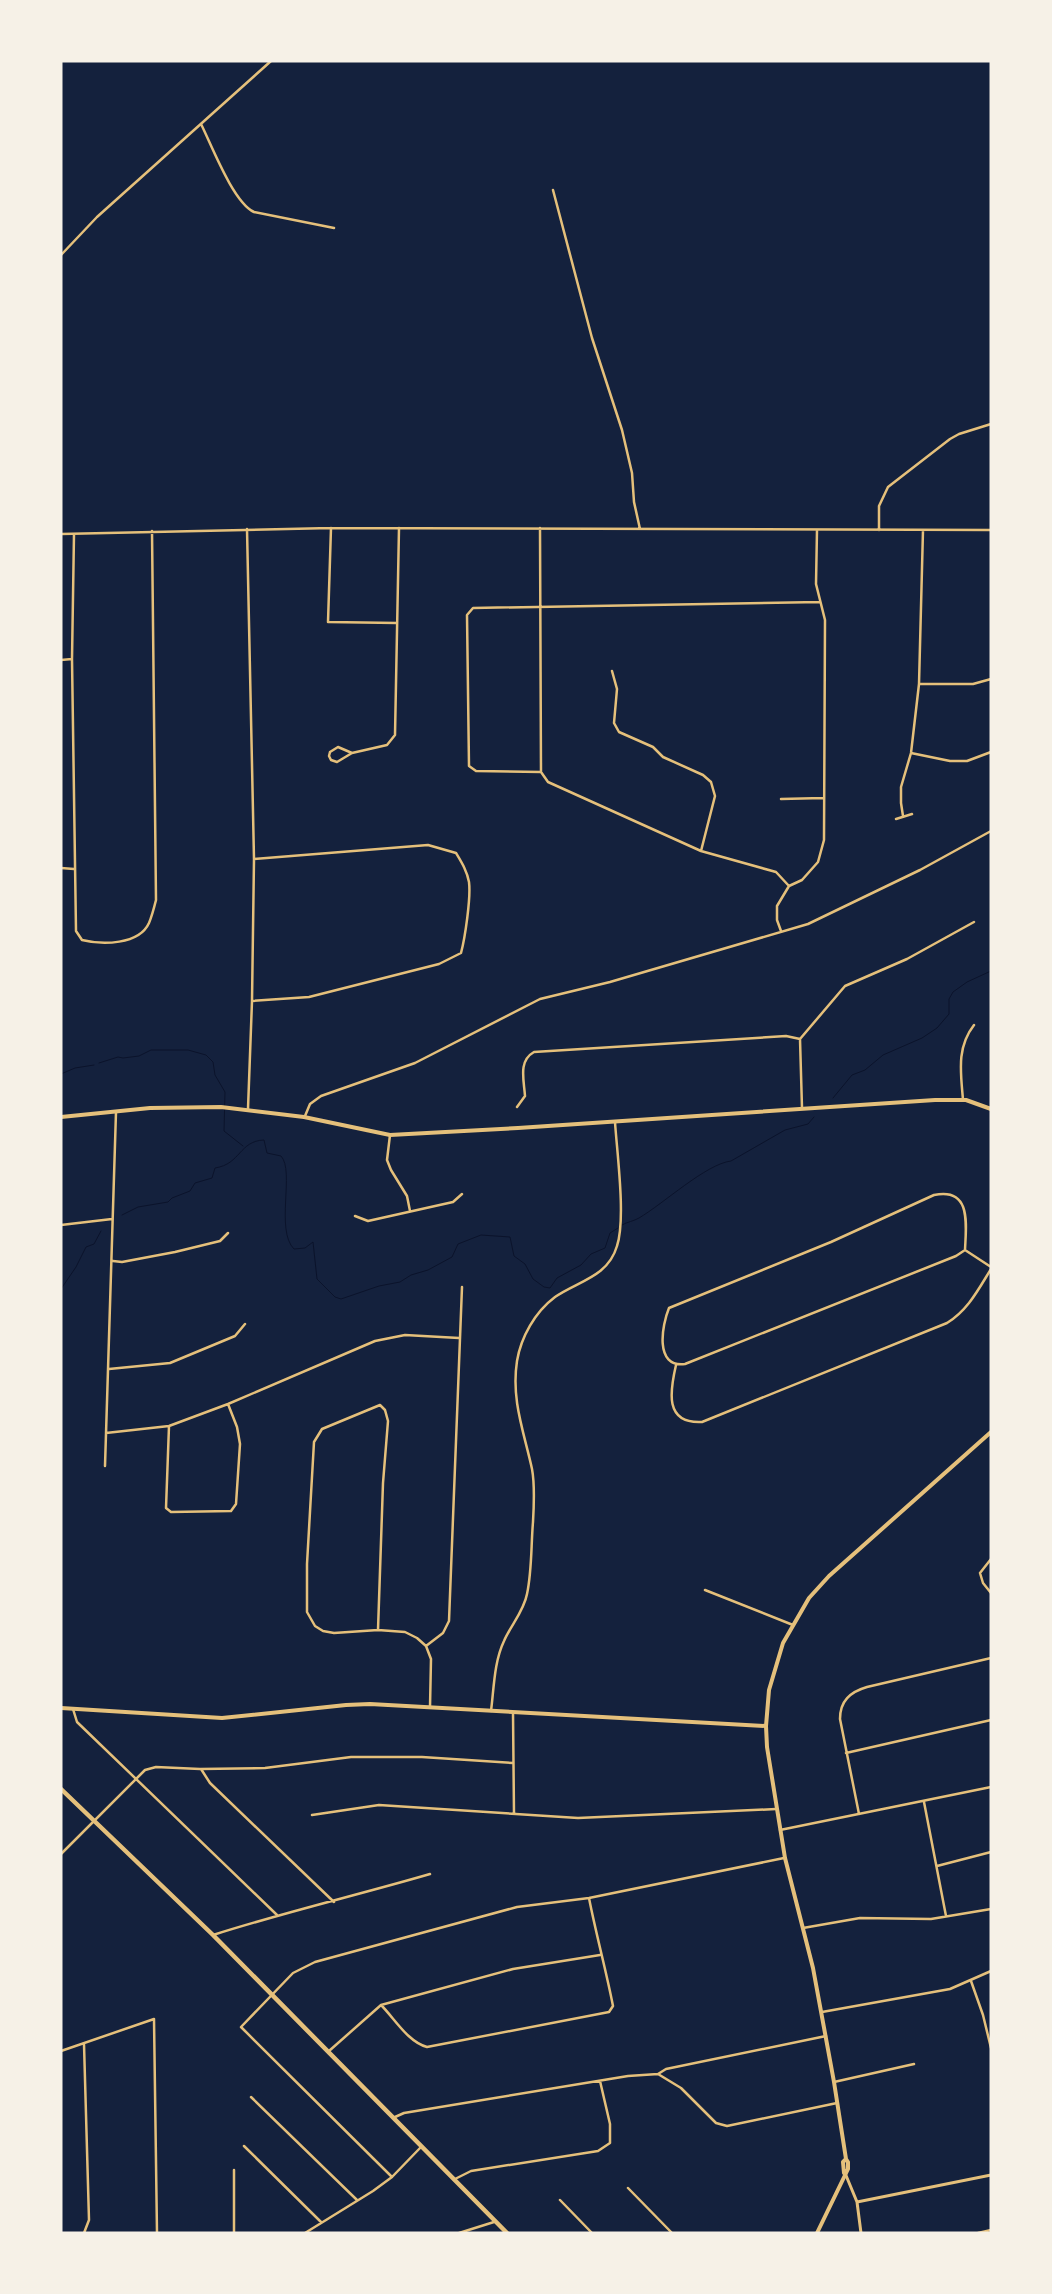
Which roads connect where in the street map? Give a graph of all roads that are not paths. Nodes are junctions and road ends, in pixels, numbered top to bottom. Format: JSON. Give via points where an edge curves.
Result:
{"nodes":[{"id":1,"x":271,"y":61,"type":"edge"},
{"id":2,"x":202,"y":124,"type":"junction"},
{"id":3,"x":553,"y":190,"type":"dead end"},
{"id":4,"x":334,"y":228,"type":"dead end"},
{"id":5,"x":61,"y":255,"type":"edge"},
{"id":6,"x":991,"y":424,"type":"edge"},
{"id":7,"x":331,"y":528,"type":"junction"},
{"id":8,"x":399,"y":528,"type":"junction"},
{"id":9,"x":540,"y":528,"type":"junction"},
{"id":10,"x":247,"y":529,"type":"junction"},
{"id":11,"x":640,"y":529,"type":"junction"},
{"id":12,"x":816,"y":530,"type":"junction"},
{"id":13,"x":879,"y":530,"type":"junction"},
{"id":14,"x":924,"y":530,"type":"junction"},
{"id":15,"x":991,"y":530,"type":"edge"},
{"id":16,"x":152,"y":531,"type":"junction"},
{"id":17,"x":61,"y":534,"type":"edge"},
{"id":18,"x":74,"y":534,"type":"junction"},
{"id":19,"x":820,"y":602,"type":"junction"},
{"id":20,"x":539,"y":607,"type":"junction"},
{"id":21,"x":397,"y":623,"type":"junction"},
{"id":22,"x":72,"y":659,"type":"junction"},
{"id":23,"x":61,"y":660,"type":"edge"},
{"id":24,"x":612,"y":671,"type":"dead end"},
{"id":25,"x":991,"y":679,"type":"edge"},
{"id":26,"x":920,"y":684,"type":"junction"},
{"id":27,"x":911,"y":752,"type":"junction"},
{"id":28,"x":991,"y":752,"type":"edge"},
{"id":29,"x":352,"y":753,"type":"junction"},
{"id":30,"x":541,"y":772,"type":"junction"},
{"id":31,"x":823,"y":798,"type":"junction"},
{"id":32,"x":781,"y":799,"type":"dead end"},
{"id":33,"x":912,"y":814,"type":"dead end"},
{"id":34,"x":904,"y":816,"type":"junction"},
{"id":35,"x":896,"y":819,"type":"dead end"},
{"id":36,"x":991,"y":831,"type":"edge"},
{"id":37,"x":701,"y":850,"type":"junction"},
{"id":38,"x":254,"y":859,"type":"junction"},
{"id":39,"x":61,"y":868,"type":"edge"},
{"id":40,"x":74,"y":869,"type":"junction"},
{"id":41,"x":789,"y":886,"type":"junction"},
{"id":42,"x":974,"y":922,"type":"dead end"},
{"id":43,"x":781,"y":931,"type":"junction"},
{"id":44,"x":252,"y":1000,"type":"junction"},
{"id":45,"x":974,"y":1025,"type":"dead end"},
{"id":46,"x":800,"y":1039,"type":"junction"},
{"id":47,"x":963,"y":1100,"type":"junction"},
{"id":48,"x":517,"y":1107,"type":"dead end"},
{"id":49,"x":802,"y":1108,"type":"junction"},
{"id":50,"x":248,"y":1109,"type":"junction"},
{"id":51,"x":991,"y":1109,"type":"edge"},
{"id":52,"x":116,"y":1110,"type":"junction"},
{"id":53,"x":61,"y":1117,"type":"edge"},
{"id":54,"x":304,"y":1117,"type":"junction"},
{"id":55,"x":615,"y":1120,"type":"junction"},
{"id":56,"x":390,"y":1135,"type":"junction"},
{"id":57,"x":462,"y":1194,"type":"dead end"},
{"id":58,"x":410,"y":1211,"type":"junction"},
{"id":59,"x":355,"y":1216,"type":"dead end"},
{"id":60,"x":112,"y":1219,"type":"junction"},
{"id":61,"x":61,"y":1225,"type":"edge"},
{"id":62,"x":228,"y":1233,"type":"dead end"},
{"id":63,"x":965,"y":1250,"type":"junction"},
{"id":64,"x":112,"y":1261,"type":"junction"},
{"id":65,"x":991,"y":1268,"type":"edge"},
{"id":66,"x":462,"y":1287,"type":"dead end"},
{"id":67,"x":245,"y":1324,"type":"dead end"},
{"id":68,"x":459,"y":1338,"type":"junction"},
{"id":69,"x":676,"y":1365,"type":"junction"},
{"id":70,"x":109,"y":1370,"type":"junction"},
{"id":71,"x":228,"y":1404,"type":"junction"},
{"id":72,"x":169,"y":1426,"type":"junction"},
{"id":73,"x":991,"y":1432,"type":"edge"},
{"id":74,"x":106,"y":1434,"type":"junction"},
{"id":75,"x":105,"y":1466,"type":"dead end"},
{"id":76,"x":991,"y":1559,"type":"edge"},
{"id":77,"x":705,"y":1590,"type":"dead end"},
{"id":78,"x":991,"y":1593,"type":"edge"},
{"id":79,"x":793,"y":1625,"type":"junction"},
{"id":80,"x":378,"y":1630,"type":"junction"},
{"id":81,"x":426,"y":1646,"type":"junction"},
{"id":82,"x":991,"y":1658,"type":"edge"},
{"id":83,"x":61,"y":1708,"type":"edge"},
{"id":84,"x":72,"y":1708,"type":"junction"},
{"id":85,"x":430,"y":1708,"type":"junction"},
{"id":86,"x":491,"y":1711,"type":"junction"},
{"id":87,"x":513,"y":1713,"type":"junction"},
{"id":88,"x":991,"y":1720,"type":"edge"},
{"id":89,"x":766,"y":1726,"type":"junction"},
{"id":90,"x":846,"y":1753,"type":"junction"},
{"id":91,"x":513,"y":1763,"type":"junction"},
{"id":92,"x":200,"y":1769,"type":"junction"},
{"id":93,"x":137,"y":1779,"type":"junction"},
{"id":94,"x":991,"y":1787,"type":"edge"},
{"id":95,"x":61,"y":1789,"type":"edge"},
{"id":96,"x":924,"y":1802,"type":"junction"},
{"id":97,"x":776,"y":1809,"type":"junction"},
{"id":98,"x":514,"y":1814,"type":"junction"},
{"id":99,"x":859,"y":1814,"type":"junction"},
{"id":100,"x":312,"y":1815,"type":"dead end"},
{"id":101,"x":94,"y":1821,"type":"junction"},
{"id":102,"x":780,"y":1830,"type":"junction"},
{"id":103,"x":991,"y":1852,"type":"edge"},
{"id":104,"x":61,"y":1854,"type":"edge"},
{"id":105,"x":785,"y":1858,"type":"junction"},
{"id":106,"x":936,"y":1866,"type":"junction"},
{"id":107,"x":430,"y":1874,"type":"dead end"},
{"id":108,"x":589,"y":1898,"type":"junction"},
{"id":109,"x":334,"y":1902,"type":"junction"},
{"id":110,"x":991,"y":1909,"type":"edge"},
{"id":111,"x":276,"y":1915,"type":"junction"},
{"id":112,"x":946,"y":1916,"type":"junction"},
{"id":113,"x":803,"y":1928,"type":"junction"},
{"id":114,"x":214,"y":1935,"type":"junction"},
{"id":115,"x":600,"y":1955,"type":"junction"},
{"id":116,"x":991,"y":1971,"type":"edge"},
{"id":117,"x":971,"y":1981,"type":"junction"},
{"id":118,"x":271,"y":1994,"type":"junction"},
{"id":119,"x":382,"y":2005,"type":"junction"},
{"id":120,"x":822,"y":2012,"type":"junction"},
{"id":121,"x":826,"y":2036,"type":"junction"},
{"id":122,"x":84,"y":2044,"type":"junction"},
{"id":123,"x":991,"y":2048,"type":"edge"},
{"id":124,"x":329,"y":2050,"type":"junction"},
{"id":125,"x":61,"y":2051,"type":"edge"},
{"id":126,"x":914,"y":2064,"type":"dead end"},
{"id":127,"x":658,"y":2074,"type":"junction"},
{"id":128,"x":600,"y":2080,"type":"junction"},
{"id":129,"x":834,"y":2082,"type":"junction"},
{"id":130,"x":251,"y":2096,"type":"dead end"},
{"id":131,"x":837,"y":2103,"type":"junction"},
{"id":132,"x":395,"y":2117,"type":"junction"},
{"id":133,"x":244,"y":2146,"type":"dead end"},
{"id":134,"x":422,"y":2146,"type":"junction"},
{"id":135,"x":234,"y":2170,"type":"dead end"},
{"id":136,"x":844,"y":2173,"type":"junction"},
{"id":137,"x":392,"y":2176,"type":"junction"},
{"id":138,"x":991,"y":2176,"type":"edge"},
{"id":139,"x":455,"y":2179,"type":"junction"},
{"id":140,"x":628,"y":2188,"type":"dead end"},
{"id":141,"x":357,"y":2200,"type":"junction"},
{"id":142,"x":560,"y":2200,"type":"dead end"},
{"id":143,"x":856,"y":2202,"type":"junction"},
{"id":144,"x":496,"y":2221,"type":"junction"},
{"id":145,"x":321,"y":2222,"type":"junction"},
{"id":146,"x":991,"y":2230,"type":"edge"},
{"id":147,"x":84,"y":2233,"type":"edge"},
{"id":148,"x":157,"y":2233,"type":"edge"},
{"id":149,"x":234,"y":2233,"type":"edge"},
{"id":150,"x":305,"y":2233,"type":"edge"},
{"id":151,"x":458,"y":2233,"type":"edge"},
{"id":152,"x":507,"y":2233,"type":"edge"},
{"id":153,"x":592,"y":2233,"type":"edge"},
{"id":154,"x":672,"y":2233,"type":"edge"},
{"id":155,"x":817,"y":2233,"type":"edge"},
{"id":156,"x":861,"y":2233,"type":"edge"},
{"id":157,"x":978,"y":2233,"type":"edge"}],
"edges":[{"from":1,"to":2,"type":"street"},
{"from":2,"to":4,"type":"street","via":[[244,206],[254,212]]},
{"from":2,"to":5,"type":"street","via":[[97,217]]},
{"from":3,"to":11,"type":"street","via":[[592,338],[622,430]]},
{"from":6,"to":13,"type":"street","via":[[950,439],[888,487],[879,506]]},
{"from":7,"to":8,"type":"street"},
{"from":7,"to":10,"type":"street"},
{"from":7,"to":21,"type":"street","via":[[328,622]]},
{"from":8,"to":9,"type":"street"},
{"from":8,"to":21,"type":"street"},
{"from":9,"to":11,"type":"street"},
{"from":9,"to":20,"type":"street"},
{"from":10,"to":16,"type":"street"},
{"from":10,"to":38,"type":"street"},
{"from":11,"to":12,"type":"street"},
{"from":12,"to":13,"type":"street"},
{"from":12,"to":19,"type":"street","via":[[816,584]]},
{"from":13,"to":14,"type":"street"},
{"from":14,"to":15,"type":"street"},
{"from":14,"to":26,"type":"street"},
{"from":16,"to":18,"type":"street"},
{"from":16,"to":40,"type":"street","via":[[156,900],[149,924],[138,936],[126,941],[82,940],[76,932]]},
{"from":17,"to":18,"type":"street"},
{"from":18,"to":22,"type":"street"},
{"from":19,"to":20,"type":"street"},
{"from":19,"to":31,"type":"street","via":[[825,620]]},
{"from":20,"to":30,"type":"street"},
{"from":20,"to":30,"type":"street","via":[[473,608],[468,615],[468,756],[469,766],[476,771]]},
{"from":21,"to":29,"type":"street","via":[[395,735],[387,745]]},
{"from":22,"to":23,"type":"street"},
{"from":22,"to":40,"type":"street"},
{"from":24,"to":37,"type":"street","via":[[617,689],[614,723],[619,732],[653,747],[663,758],[703,775],[711,782],[715,796]]},
{"from":25,"to":26,"type":"street","via":[[973,684]]},
{"from":26,"to":27,"type":"street"},
{"from":27,"to":28,"type":"street","via":[[950,761],[967,761]]},
{"from":27,"to":34,"type":"street","via":[[901,787]]},
{"from":29,"to":29,"type":"street","via":[[338,747],[329,756],[337,762]]},
{"from":30,"to":37,"type":"street","via":[[548,782]]},
{"from":31,"to":32,"type":"street"},
{"from":31,"to":41,"type":"street","via":[[824,840],[818,862],[802,880]]},
{"from":33,"to":34,"type":"street"},
{"from":34,"to":35,"type":"street"},
{"from":36,"to":43,"type":"street","via":[[920,870],[808,924]]},
{"from":37,"to":41,"type":"street","via":[[776,872]]},
{"from":38,"to":44,"type":"street"},
{"from":38,"to":44,"type":"street","via":[[428,845],[456,853],[469,884],[464,942],[461,953],[450,960],[309,997]]},
{"from":39,"to":40,"type":"street"},
{"from":41,"to":43,"type":"street","via":[[777,906]]},
{"from":42,"to":46,"type":"street","via":[[906,959],[845,986]]},
{"from":43,"to":54,"type":"street","via":[[610,982],[540,999],[415,1063],[322,1096],[310,1104]]},
{"from":44,"to":50,"type":"street"},
{"from":45,"to":47,"type":"street","via":[[960,1063]]},
{"from":46,"to":48,"type":"street","via":[[786,1036],[534,1052],[523,1063],[525,1096]]},
{"from":46,"to":49,"type":"street"},
{"from":47,"to":49,"type":"main road"},
{"from":47,"to":51,"type":"main road"},
{"from":49,"to":55,"type":"main road"},
{"from":50,"to":52,"type":"main road"},
{"from":50,"to":54,"type":"main road"},
{"from":52,"to":53,"type":"main road"},
{"from":52,"to":60,"type":"street"},
{"from":54,"to":56,"type":"main road"},
{"from":55,"to":56,"type":"main road"},
{"from":55,"to":86,"type":"street","via":[[620,1220],[618,1246],[598,1274],[549,1302],[524,1336],[517,1362],[518,1416],[533,1479],[528,1593],[497,1660]]},
{"from":56,"to":58,"type":"street","via":[[388,1160],[407,1196]]},
{"from":57,"to":58,"type":"street","via":[[453,1202]]},
{"from":58,"to":59,"type":"street","via":[[368,1221]]},
{"from":60,"to":61,"type":"street"},
{"from":60,"to":64,"type":"street"},
{"from":62,"to":64,"type":"street","via":[[220,1241],[175,1252]]},
{"from":63,"to":65,"type":"street"},
{"from":63,"to":69,"type":"street"},
{"from":63,"to":69,"type":"street","via":[[966,1222],[962,1202],[952,1194],[934,1195],[831,1242],[669,1308],[664,1321],[664,1353]]},
{"from":64,"to":70,"type":"street"},
{"from":65,"to":69,"type":"street","via":[[973,1298],[947,1323],[702,1422],[691,1423],[674,1410]]},
{"from":66,"to":68,"type":"street"},
{"from":67,"to":70,"type":"street","via":[[235,1336],[170,1363]]},
{"from":68,"to":71,"type":"street","via":[[405,1336],[375,1341]]},
{"from":68,"to":81,"type":"street","via":[[449,1620],[443,1633]]},
{"from":70,"to":74,"type":"street"},
{"from":71,"to":72,"type":"street"},
{"from":71,"to":72,"type":"street","via":[[240,1444],[236,1504],[231,1512],[171,1512],[166,1508]]},
{"from":72,"to":74,"type":"street"},
{"from":73,"to":79,"type":"main road","via":[[829,1576]]},
{"from":74,"to":75,"type":"street"},
{"from":76,"to":78,"type":"street","via":[[980,1573],[982,1583]]},
{"from":77,"to":79,"type":"street"},
{"from":79,"to":89,"type":"main road","via":[[776,1662],[769,1690]]},
{"from":80,"to":80,"type":"street","via":[[334,1634],[315,1626],[308,1612],[307,1564],[317,1435],[322,1429],[380,1406],[385,1410],[388,1421]]},
{"from":80,"to":81,"type":"street","via":[[405,1632]]},
{"from":81,"to":85,"type":"street","via":[[431,1659]]},
{"from":82,"to":90,"type":"street","via":[[854,1691],[840,1711]]},
{"from":83,"to":84,"type":"main road"},
{"from":84,"to":85,"type":"main road","via":[[222,1718],[359,1704]]},
{"from":84,"to":93,"type":"street","via":[[77,1722]]},
{"from":85,"to":86,"type":"main road"},
{"from":86,"to":87,"type":"main road"},
{"from":87,"to":89,"type":"main road"},
{"from":87,"to":91,"type":"street"},
{"from":88,"to":90,"type":"street"},
{"from":89,"to":97,"type":"main road"},
{"from":90,"to":99,"type":"street"},
{"from":91,"to":92,"type":"street","via":[[422,1756],[351,1757],[265,1768]]},
{"from":91,"to":98,"type":"street"},
{"from":92,"to":93,"type":"street","via":[[156,1767],[145,1770]]},
{"from":92,"to":109,"type":"street","via":[[210,1784]]},
{"from":93,"to":101,"type":"street"},
{"from":93,"to":111,"type":"street"},
{"from":94,"to":96,"type":"street"},
{"from":95,"to":101,"type":"highway"},
{"from":96,"to":99,"type":"street"},
{"from":96,"to":106,"type":"street"},
{"from":97,"to":98,"type":"street","via":[[578,1818]]},
{"from":97,"to":102,"type":"main road"},
{"from":98,"to":100,"type":"street","via":[[379,1805]]},
{"from":99,"to":102,"type":"street"},
{"from":101,"to":104,"type":"street"},
{"from":101,"to":114,"type":"highway"},
{"from":102,"to":105,"type":"main road"},
{"from":103,"to":106,"type":"street"},
{"from":105,"to":108,"type":"street"},
{"from":105,"to":113,"type":"main road"},
{"from":106,"to":112,"type":"street"},
{"from":107,"to":109,"type":"street"},
{"from":108,"to":115,"type":"street"},
{"from":108,"to":118,"type":"street","via":[[517,1907],[315,1962],[293,1973]]},
{"from":109,"to":111,"type":"street"},
{"from":110,"to":112,"type":"street"},
{"from":111,"to":114,"type":"street"},
{"from":112,"to":113,"type":"street","via":[[920,1920],[860,1918]]},
{"from":113,"to":120,"type":"main road"},
{"from":114,"to":118,"type":"highway"},
{"from":115,"to":119,"type":"street","via":[[513,1969]]},
{"from":115,"to":119,"type":"street","via":[[612,2006],[609,2012],[427,2047],[409,2036]]},
{"from":116,"to":117,"type":"street"},
{"from":117,"to":120,"type":"street","via":[[950,1989]]},
{"from":117,"to":123,"type":"street","via":[[984,2015]]},
{"from":118,"to":124,"type":"highway"},
{"from":118,"to":137,"type":"street","via":[[241,2027]]},
{"from":119,"to":124,"type":"street"},
{"from":120,"to":121,"type":"main road"},
{"from":121,"to":127,"type":"street","via":[[666,2069]]},
{"from":121,"to":129,"type":"main road"},
{"from":122,"to":125,"type":"street"},
{"from":122,"to":147,"type":"street","via":[[89,2220]]},
{"from":122,"to":148,"type":"street","via":[[154,2019]]},
{"from":124,"to":132,"type":"highway"},
{"from":126,"to":129,"type":"street"},
{"from":127,"to":128,"type":"street"},
{"from":127,"to":131,"type":"street","via":[[681,2088],[716,2123],[727,2126]]},
{"from":128,"to":132,"type":"street","via":[[464,2102]]},
{"from":128,"to":139,"type":"street","via":[[610,2124],[610,2143],[598,2151],[471,2171]]},
{"from":129,"to":131,"type":"main road"},
{"from":130,"to":141,"type":"street"},
{"from":131,"to":136,"type":"main road","via":[[846,2159],[843,2162]]},
{"from":132,"to":134,"type":"highway"},
{"from":133,"to":145,"type":"street"},
{"from":134,"to":137,"type":"street"},
{"from":134,"to":139,"type":"highway"},
{"from":135,"to":149,"type":"street"},
{"from":136,"to":143,"type":"street"},
{"from":136,"to":155,"type":"main road"},
{"from":137,"to":141,"type":"street"},
{"from":138,"to":143,"type":"street"},
{"from":139,"to":144,"type":"highway"},
{"from":140,"to":154,"type":"street"},
{"from":141,"to":145,"type":"street"},
{"from":142,"to":153,"type":"street"},
{"from":143,"to":156,"type":"street"},
{"from":144,"to":151,"type":"street"},
{"from":144,"to":152,"type":"highway"},
{"from":145,"to":150,"type":"street"},
{"from":146,"to":157,"type":"street"}]}
